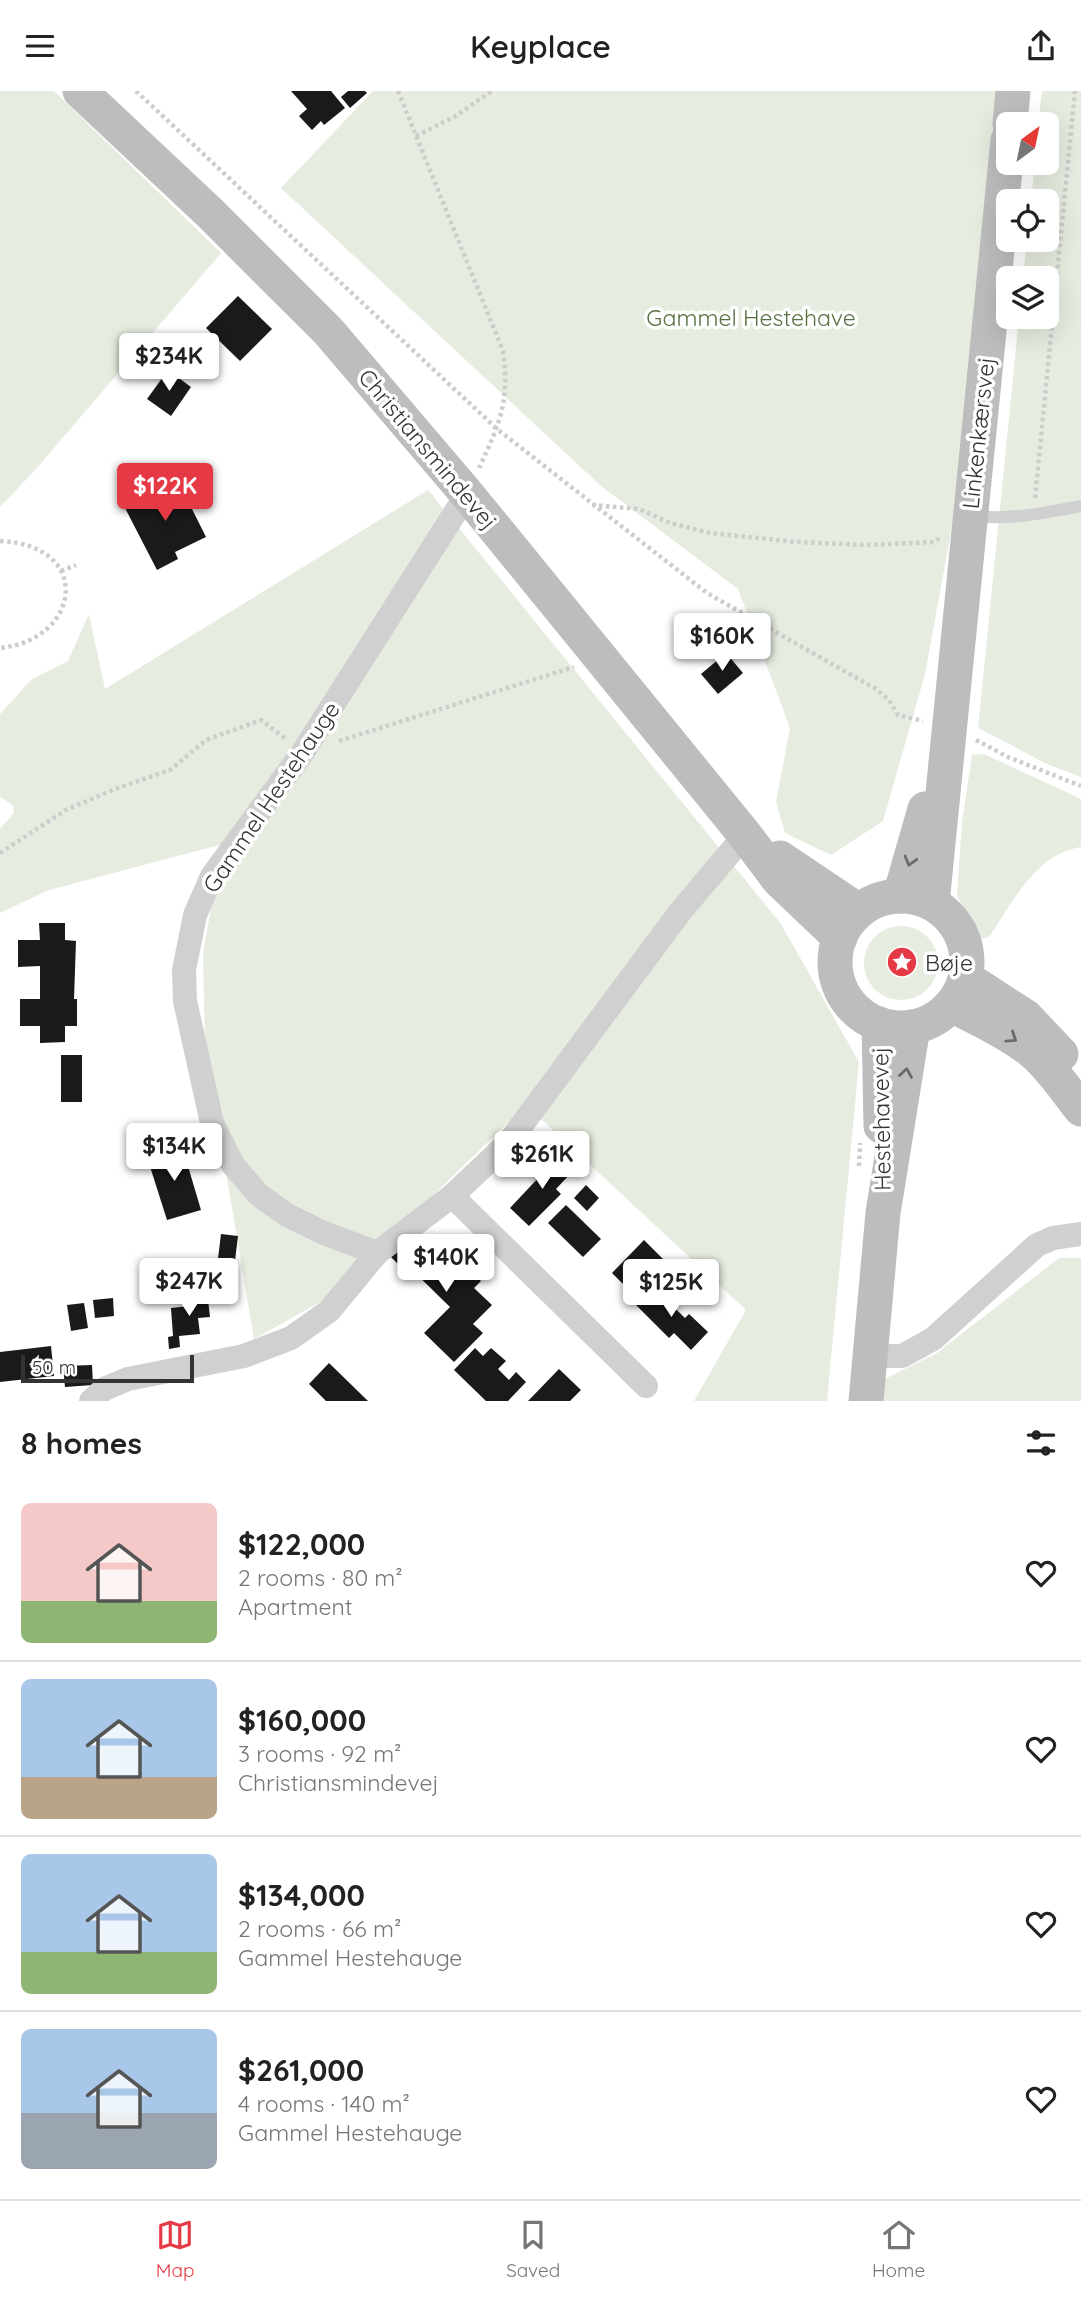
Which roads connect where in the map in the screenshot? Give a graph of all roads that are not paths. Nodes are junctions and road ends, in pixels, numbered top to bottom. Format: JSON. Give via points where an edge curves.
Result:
{"nodes":[{"id":1,"x":80,"y":91,"type":"edge"},
{"id":2,"x":1013,"y":91,"type":"edge"},
{"id":3,"x":1011,"y":112,"type":"edge"},
{"id":4,"x":1004,"y":175,"type":"edge"},
{"id":5,"x":467,"y":494,"type":"junction"},
{"id":6,"x":1081,"y":506,"type":"edge"},
{"id":7,"x":970,"y":516,"type":"junction"},
{"id":8,"x":745,"y":835,"type":"junction"},
{"id":9,"x":916,"y":900,"type":"junction"},
{"id":10,"x":850,"y":924,"type":"junction"},
{"id":11,"x":959,"y":992,"type":"junction"},
{"id":12,"x":878,"y":1024,"type":"junction"},
{"id":13,"x":913,"y":1027,"type":"junction"},
{"id":14,"x":1081,"y":1086,"type":"edge"},
{"id":15,"x":1081,"y":1109,"type":"edge"},
{"id":16,"x":452,"y":1196,"type":"junction"},
{"id":17,"x":883,"y":1213,"type":"junction"},
{"id":18,"x":1081,"y":1234,"type":"edge"},
{"id":19,"x":377,"y":1252,"type":"junction"},
{"id":20,"x":871,"y":1356,"type":"junction"},
{"id":21,"x":646,"y":1386,"type":"dead end"},
{"id":22,"x":90,"y":1401,"type":"edge"},
{"id":23,"x":866,"y":1401,"type":"edge"}],
"edges":[{"from":1,"to":5,"type":"street","name":"Christiansmindevej","via":[[329,332]]},
{"from":2,"to":3,"type":"street"},
{"from":4,"to":7,"type":"street","name":"Linkenkærsvej"},
{"from":5,"to":8,"type":"street","name":"Christiansmindevej"},
{"from":5,"to":19,"type":"street","name":"Gammel Hestehauge","via":[[303,752],[212,876],[195,915],[184,970],[185,1001],[212,1123],[233,1165],[259,1195],[287,1215]]},
{"from":6,"to":7,"type":"lane","via":[[1033,515]]},
{"from":7,"to":9,"type":"street","name":"Linkenkærsvej","via":[[949,725]]},
{"from":8,"to":10,"type":"street","name":"Christiansmindevej"},
{"from":8,"to":16,"type":"street","via":[[680,912],[509,1142]]},
{"from":9,"to":10,"type":"street","via":[[872,903]]},
{"from":9,"to":11,"type":"street","via":[[944,911],[962,935],[968,964]]},
{"from":10,"to":12,"type":"street","via":[[835,958],[837,978],[858,1013]]},
{"from":11,"to":13,"type":"street","via":[[934,1020]]},
{"from":11,"to":14,"type":"street","via":[[1026,1017],[1054,1045]]},
{"from":11,"to":15,"type":"street","one_way":true,"via":[[1034,1053]]},
{"from":12,"to":13,"type":"street"},
{"from":12,"to":17,"type":"street","name":"Hestehavevej"},
{"from":17,"to":13,"type":"street","name":"Hestehavevej","one_way":true},
{"from":16,"to":19,"type":"street"},
{"from":16,"to":21,"type":"street"},
{"from":17,"to":20,"type":"street","name":"Hestehavevej"},
{"from":18,"to":20,"type":"street","via":[[1037,1245],[933,1339],[902,1356]]},
{"from":19,"to":22,"type":"street","via":[[329,1311],[291,1338],[244,1356],[128,1379]]},
{"from":20,"to":23,"type":"street","name":"Hestehavevej"}]}
